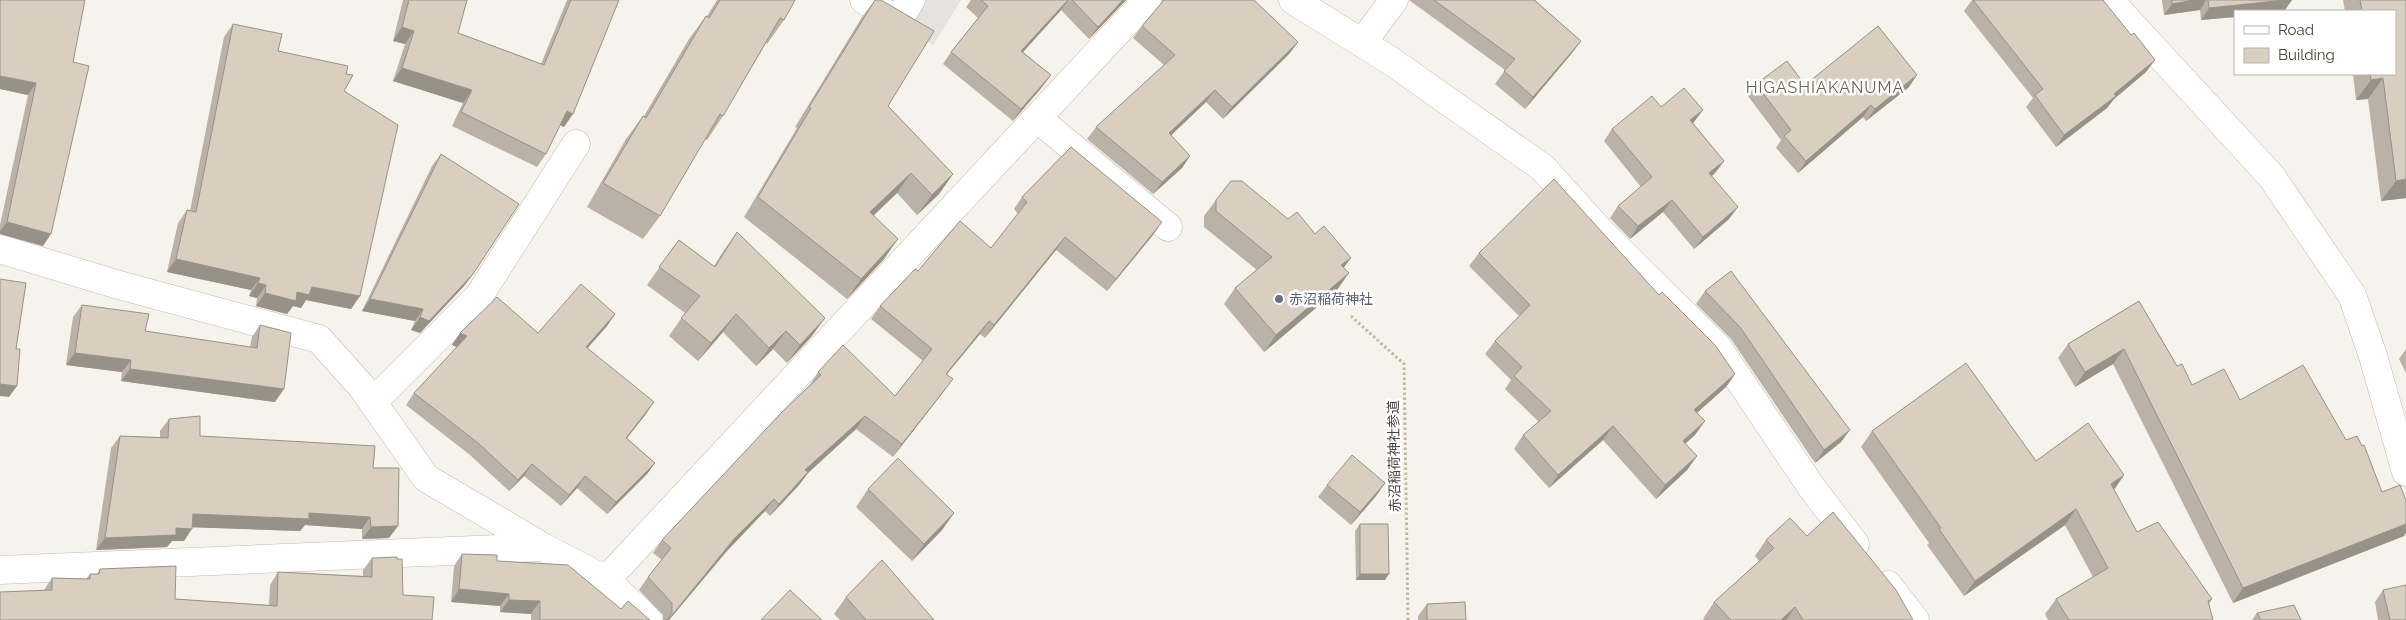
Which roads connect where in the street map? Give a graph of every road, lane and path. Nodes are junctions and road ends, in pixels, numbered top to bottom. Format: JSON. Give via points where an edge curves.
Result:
{"nodes":[{"id":1,"x":864,"y":0,"type":"edge"},
{"id":2,"x":911,"y":0,"type":"edge"},
{"id":3,"x":1147,"y":0,"type":"edge"},
{"id":4,"x":1293,"y":0,"type":"edge"},
{"id":5,"x":1394,"y":0,"type":"edge"},
{"id":6,"x":2109,"y":0,"type":"edge"},
{"id":7,"x":1362,"y":43,"type":"junction"},
{"id":8,"x":1037,"y":118,"type":"junction"},
{"id":9,"x":576,"y":144,"type":"dead end"},
{"id":10,"x":1168,"y":228,"type":"dead end"},
{"id":11,"x":0,"y":249,"type":"edge"},
{"id":12,"x":1350,"y":316,"type":"dead end"},
{"id":13,"x":373,"y":402,"type":"junction"},
{"id":14,"x":2406,"y":472,"type":"edge"},
{"id":15,"x":543,"y":547,"type":"junction"},
{"id":16,"x":0,"y":570,"type":"edge"},
{"id":17,"x":606,"y":580,"type":"junction"},
{"id":18,"x":648,"y":620,"type":"edge"},
{"id":19,"x":1408,"y":620,"type":"edge"},
{"id":20,"x":1914,"y":620,"type":"edge"}],
"edges":[{"from":1,"to":2,"type":"street","via":[[898,21]]},
{"from":3,"to":8,"type":"street"},
{"from":4,"to":7,"type":"street"},
{"from":5,"to":7,"type":"street"},
{"from":6,"to":14,"type":"street","via":[[2272,176],[2352,296]]},
{"from":7,"to":20,"type":"street","via":[[1543,168],[1718,348],[1812,488]]},
{"from":8,"to":10,"type":"street"},
{"from":8,"to":17,"type":"street"},
{"from":9,"to":13,"type":"street","via":[[479,296]]},
{"from":11,"to":13,"type":"street","via":[[319,339]]},
{"from":12,"to":19,"type":"path","name":"赤沼稲荷神社参道","via":[[1404,364]]},
{"from":13,"to":15,"type":"street","via":[[426,478]]},
{"from":15,"to":16,"type":"street"},
{"from":15,"to":17,"type":"street"},
{"from":17,"to":18,"type":"street"}]}
